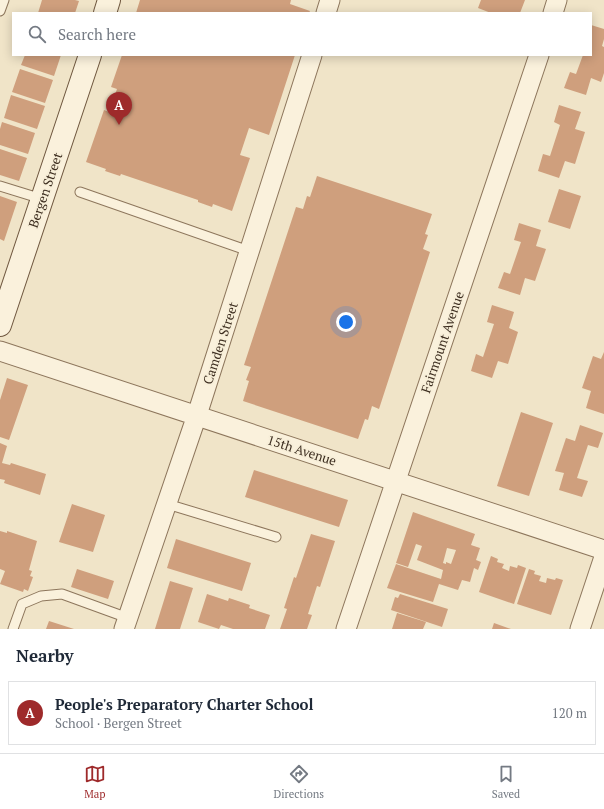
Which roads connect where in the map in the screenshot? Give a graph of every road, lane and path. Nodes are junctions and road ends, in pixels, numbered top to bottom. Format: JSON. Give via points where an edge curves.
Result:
{"nodes":[{"id":1,"x":4,"y":0,"type":"edge"},
{"id":2,"x":109,"y":0,"type":"edge"},
{"id":3,"x":330,"y":0,"type":"edge"},
{"id":4,"x":557,"y":0,"type":"edge"},
{"id":5,"x":0,"y":11,"type":"edge"},
{"id":6,"x":105,"y":12,"type":"edge"},
{"id":7,"x":326,"y":12,"type":"edge"},
{"id":8,"x":553,"y":12,"type":"edge"},
{"id":9,"x":90,"y":56,"type":"edge"},
{"id":10,"x":312,"y":56,"type":"edge"},
{"id":11,"x":539,"y":56,"type":"edge"},
{"id":12,"x":0,"y":186,"type":"edge"},
{"id":13,"x":80,"y":192,"type":"dead end"},
{"id":14,"x":42,"y":199,"type":"junction"},
{"id":15,"x":249,"y":251,"type":"junction"},
{"id":16,"x":0,"y":325,"type":"edge"},
{"id":17,"x":0,"y":351,"type":"edge"},
{"id":18,"x":197,"y":416,"type":"junction"},
{"id":19,"x":396,"y":481,"type":"junction"},
{"id":20,"x":167,"y":504,"type":"junction"},
{"id":21,"x":276,"y":537,"type":"dead end"},
{"id":22,"x":604,"y":550,"type":"edge"},
{"id":23,"x":604,"y":557,"type":"edge"},
{"id":24,"x":126,"y":624,"type":"edge"},
{"id":25,"x":13,"y":629,"type":"edge"},
{"id":26,"x":346,"y":629,"type":"edge"},
{"id":27,"x":580,"y":629,"type":"edge"}],
"edges":[{"from":1,"to":5,"type":"lane"},
{"from":2,"to":6,"type":"main road"},
{"from":3,"to":7,"type":"street"},
{"from":4,"to":8,"type":"street"},
{"from":9,"to":14,"type":"main road","name":"Bergen Street"},
{"from":10,"to":15,"type":"street","name":"Camden Street"},
{"from":11,"to":19,"type":"street","name":"Fairmount Avenue"},
{"from":12,"to":14,"type":"lane"},
{"from":13,"to":15,"type":"lane"},
{"from":14,"to":16,"type":"main road","name":"Bergen Street"},
{"from":15,"to":18,"type":"street","name":"Camden Street"},
{"from":17,"to":18,"type":"street","name":"15th Avenue"},
{"from":18,"to":19,"type":"street","name":"15th Avenue"},
{"from":18,"to":20,"type":"street","name":"Camden Street"},
{"from":19,"to":22,"type":"street","name":"15th Avenue"},
{"from":19,"to":26,"type":"street","name":"Fairmount Avenue"},
{"from":20,"to":21,"type":"lane"},
{"from":20,"to":24,"type":"street","name":"Camden Street"},
{"from":23,"to":27,"type":"street"},
{"from":24,"to":25,"type":"lane","via":[[62,594],[41,596],[22,604]]}]}
